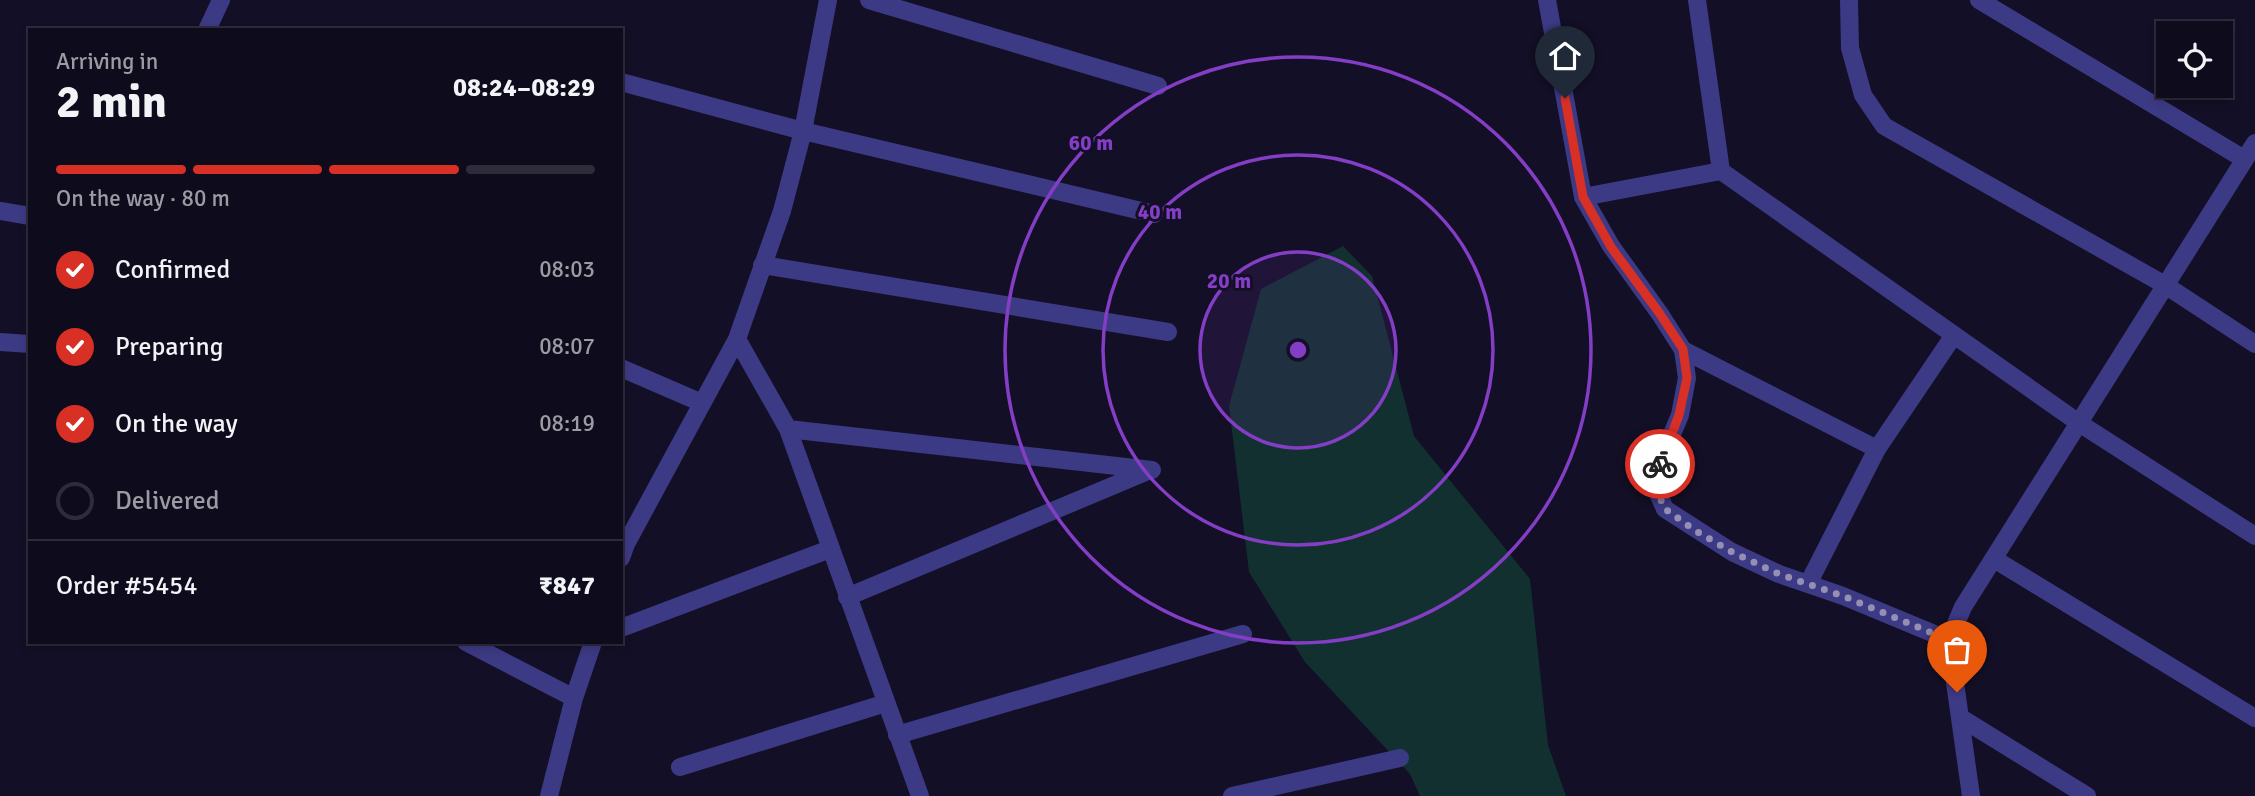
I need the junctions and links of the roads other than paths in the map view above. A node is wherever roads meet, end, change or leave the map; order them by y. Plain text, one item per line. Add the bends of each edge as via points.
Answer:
1 (221, 0) edge
2 (828, 0) edge
3 (869, 0) edge
4 (1547, 0) edge
5 (1697, 0) edge
6 (1849, 0) edge
7 (1979, 0) edge
8 (208, 28) edge
9 (623, 83) edge
10 (1158, 86) dead end
11 (803, 131) junction
12 (2255, 144) edge
13 (2244, 159) junction
14 (1721, 172) junction
15 (1583, 197) junction
16 (0, 211) edge
17 (1154, 214) dead end
18 (28, 216) edge
19 (762, 265) junction
20 (2165, 285) junction
21 (1168, 332) dead end
22 (1954, 335) junction
23 (737, 339) junction
24 (0, 342) edge
25 (28, 344) edge
26 (2255, 344) edge
27 (1683, 349) junction
28 (623, 369) edge
29 (702, 403) junction
30 (2079, 423) junction
31 (788, 429) junction
32 (1877, 449) junction
33 (2255, 536) edge
34 (623, 548) edge
35 (830, 549) junction
36 (1994, 559) junction
37 (1808, 584) junction
38 (847, 597) junction
39 (623, 627) edge
40 (1243, 634) dead end
41 (1949, 640) junction
42 (470, 644) edge
43 (592, 644) edge
44 (574, 698) junction
45 (886, 703) junction
46 (1961, 718) junction
47 (2255, 718) edge
48 (897, 735) junction
49 (1400, 758) dead end
50 (680, 767) dead end
51 (549, 796) edge
52 (920, 796) edge
53 (1232, 796) edge
54 (1971, 796) edge
55 (2087, 796) edge

1 - 8 street
2 - 11 street
3 - 10 street
4 - 15 street
5 - 14 street
6 - 20 street via 1850,48 1863,95 1884,126
7 - 13 street
9 - 11 street
11 - 17 street
11 - 19 street
12 - 13 street
13 - 20 street
14 - 15 street
14 - 22 street
15 - 27 street via 1611,247
16 - 18 street
19 - 21 street
19 - 23 street
20 - 26 street
20 - 30 street
22 - 30 street
22 - 32 street
23 - 29 street
23 - 31 street
24 - 25 street
27 - 32 street
27 - 37 street via 1687,378 1682,403 1657,470 1656,489 1665,509 1732,552
28 - 29 street
29 - 34 street
30 - 33 street
30 - 36 street
31 - 35 street
31 - 38 street via 1152,470
32 - 37 street
35 - 38 street
35 - 39 street
36 - 41 street via 1963,607
36 - 47 street
37 - 41 street
38 - 45 street
40 - 48 street
41 - 46 street
42 - 44 street
43 - 44 street
44 - 51 street
45 - 48 street
45 - 50 street
46 - 54 street
46 - 55 street
48 - 52 street
49 - 53 street

